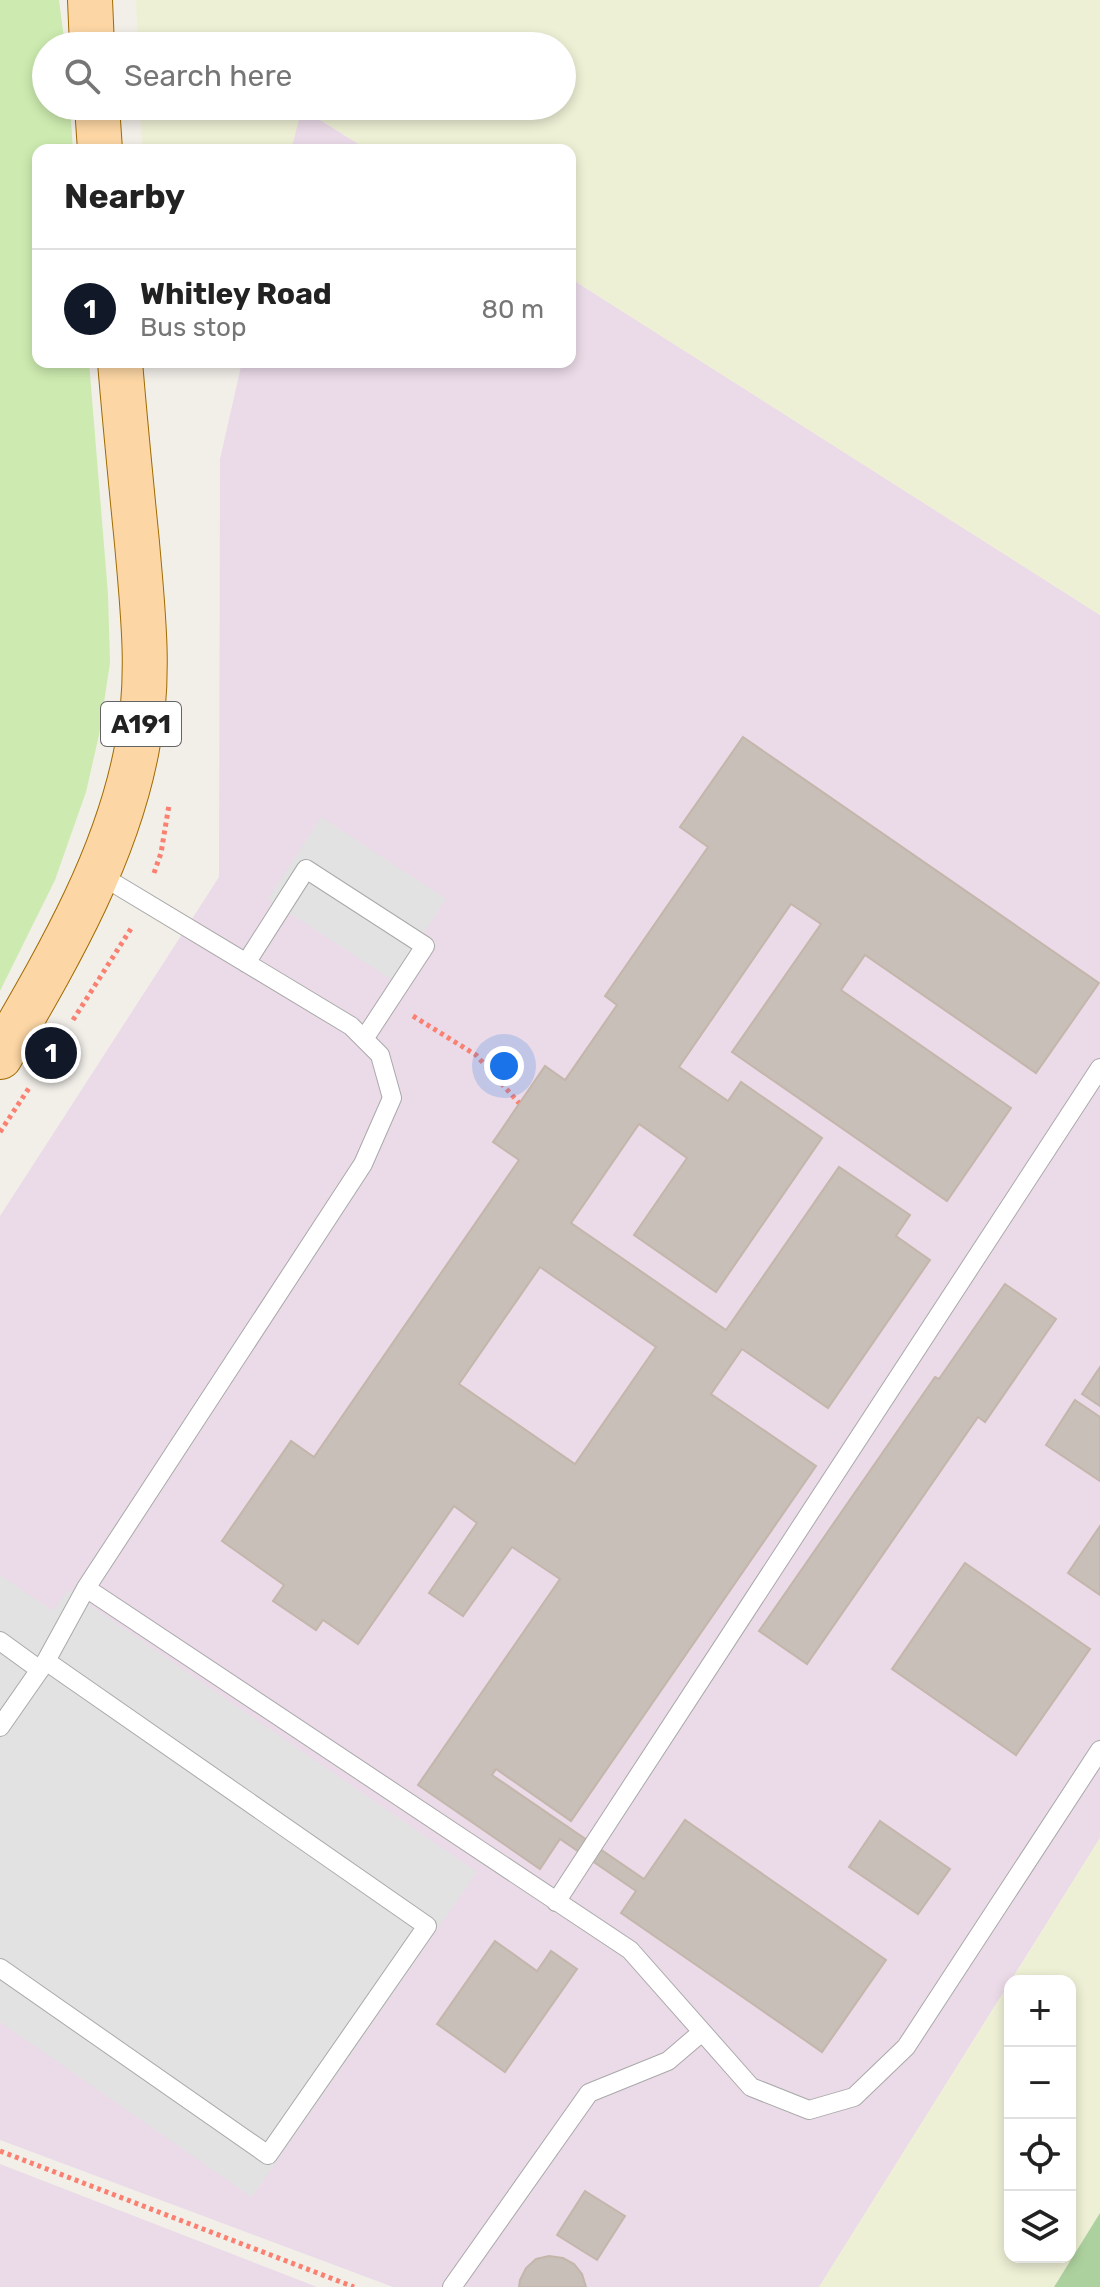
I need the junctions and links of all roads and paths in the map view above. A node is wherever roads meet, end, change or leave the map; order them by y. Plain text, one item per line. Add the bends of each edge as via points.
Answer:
1 (90, 0) edge
2 (91, 32) edge
3 (98, 120) edge
4 (100, 144) edge
5 (121, 368) edge
6 (97, 873) junction
7 (246, 963) junction
8 (389, 1002) junction
9 (364, 1039) junction
10 (0, 1057) edge
11 (1100, 1068) edge
12 (519, 1103) dead end
13 (86, 1588) junction
14 (0, 1641) edge
15 (43, 1665) junction
16 (0, 1727) edge
17 (1100, 1750) edge
18 (556, 1902) junction
19 (0, 1968) edge
20 (702, 2032) junction
21 (0, 2151) edge
22 (354, 2287) edge
23 (452, 2287) edge

1 - 2 main road
3 - 4 main road
5 - 6 main road, A191 via 146,647 137,749 121,813
6 - 7 lane
6 - 10 main road, A191 via 53,966
7 - 8 lane via 306,869 425,946
7 - 9 lane
8 - 9 lane
8 - 12 path via 476,1055
9 - 13 lane via 380,1055 392,1098 363,1164
11 - 18 lane
13 - 15 lane
13 - 18 lane
14 - 15 lane
15 - 16 lane
15 - 19 lane via 427,1926 268,2155
17 - 20 lane via 906,2047 854,2097 809,2110 751,2087
18 - 20 lane via 630,1950
20 - 23 lane via 668,2061 589,2093
21 - 22 path

